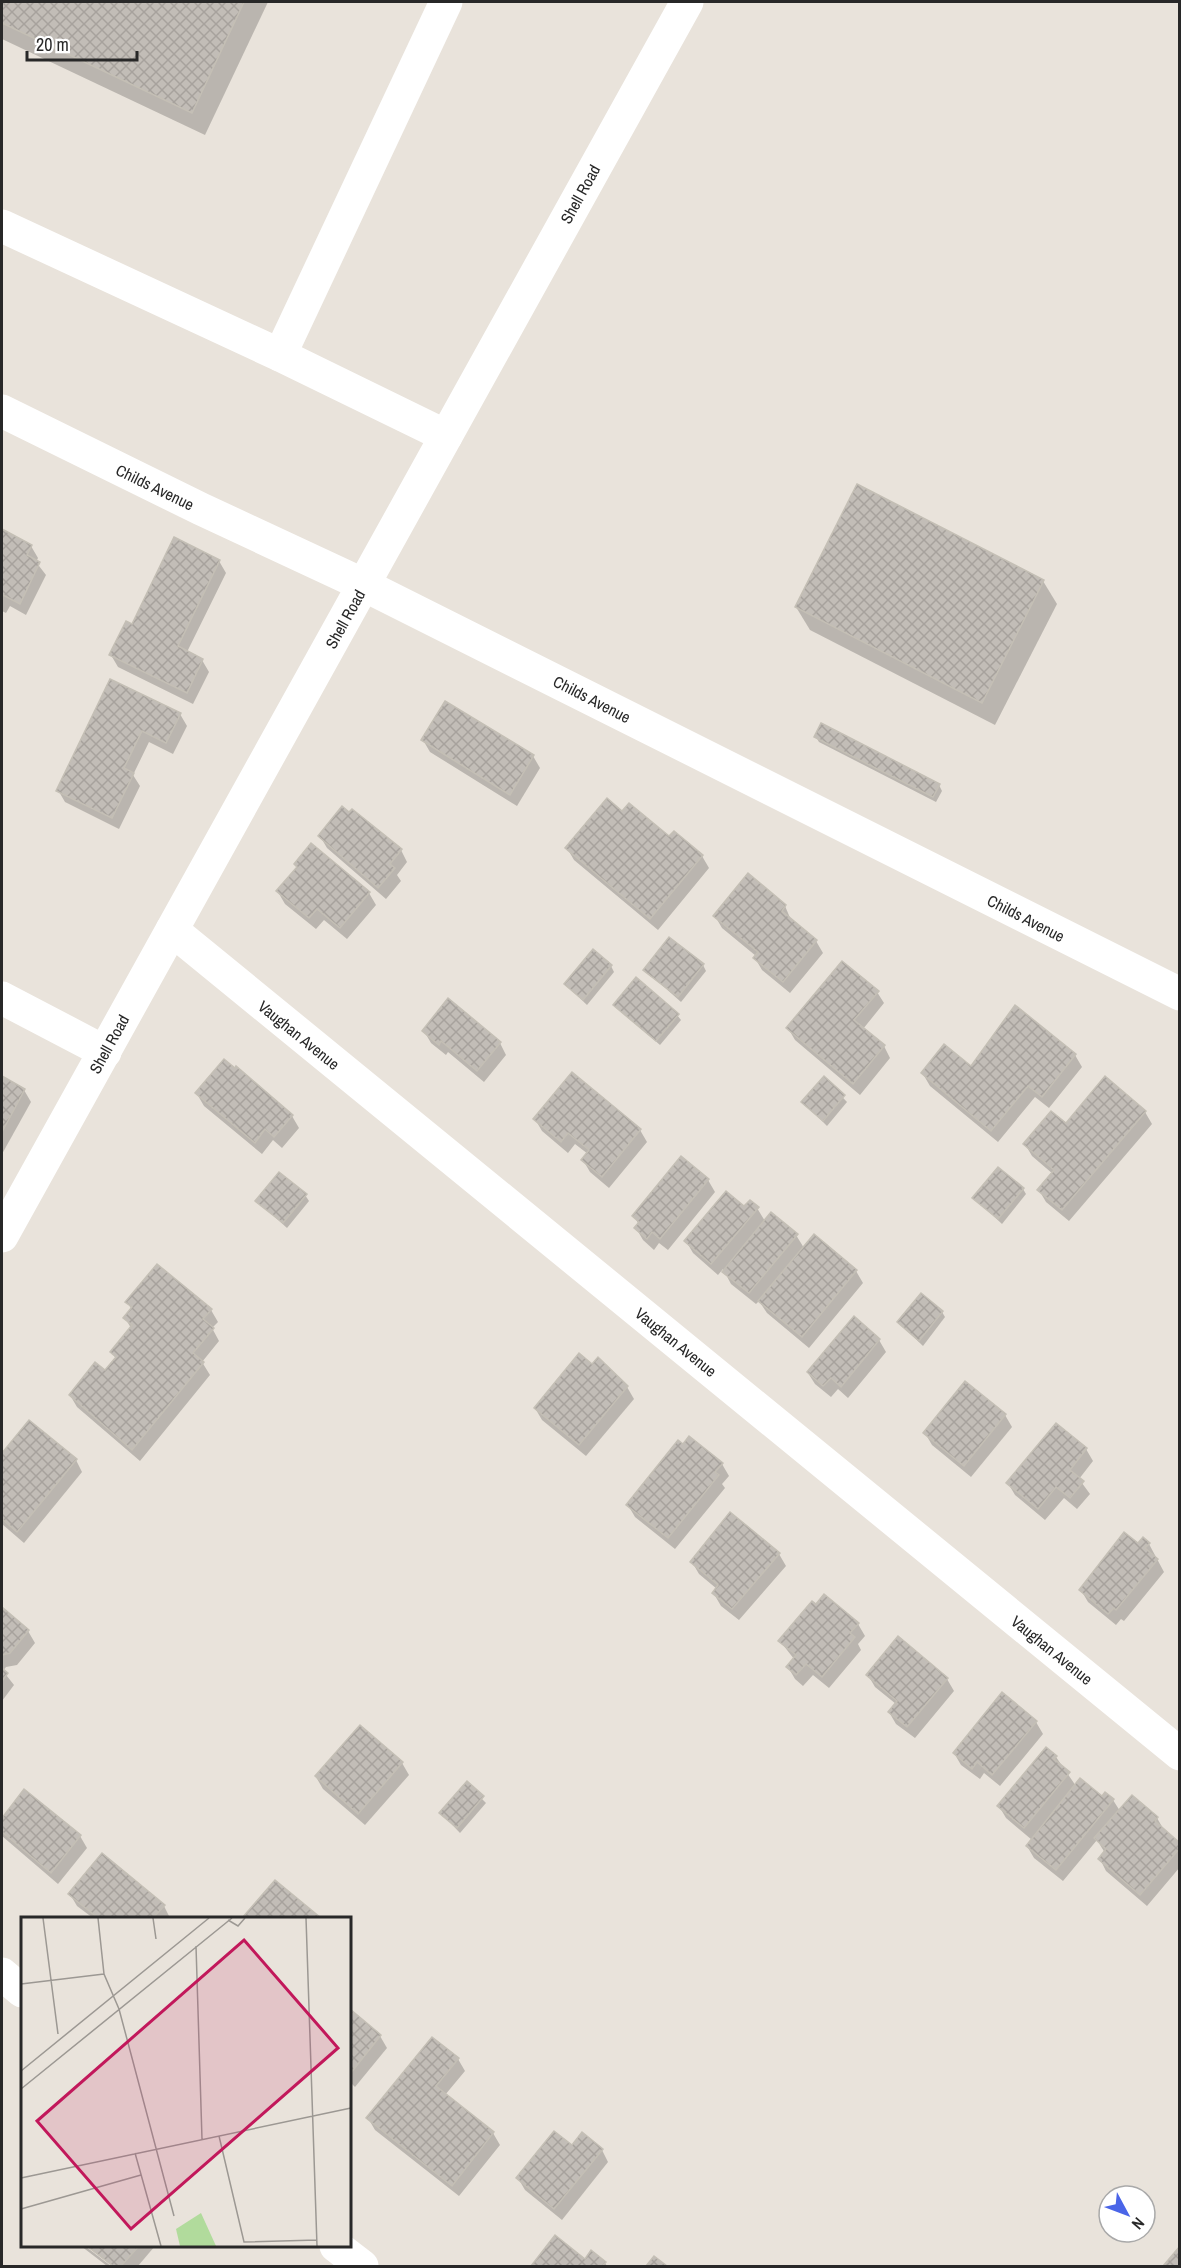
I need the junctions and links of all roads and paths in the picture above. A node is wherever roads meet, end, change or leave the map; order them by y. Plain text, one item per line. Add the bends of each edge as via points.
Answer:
1 (446, 2) edge
2 (687, 2) edge
3 (2, 226) edge
4 (280, 355) junction
5 (2, 411) edge
6 (446, 436) junction
7 (364, 585) junction
8 (172, 930) junction
9 (1179, 994) edge
10 (2, 998) edge
11 (105, 1052) junction
12 (2, 1236) edge
13 (1179, 1754) edge
14 (2, 1974) edge
15 (21, 1990) edge
16 (337, 2247) edge
17 (362, 2266) edge

1 - 4 street
2 - 6 street, Shell Road
3 - 4 street
4 - 6 street
5 - 7 street, Childs Avenue
6 - 7 street, Shell Road
7 - 8 street, Shell Road
7 - 9 street, Childs Avenue
8 - 11 street, Shell Road
8 - 13 street, Vaughan Avenue
10 - 11 street
11 - 12 street, Shell Road
14 - 15 street
16 - 17 street

